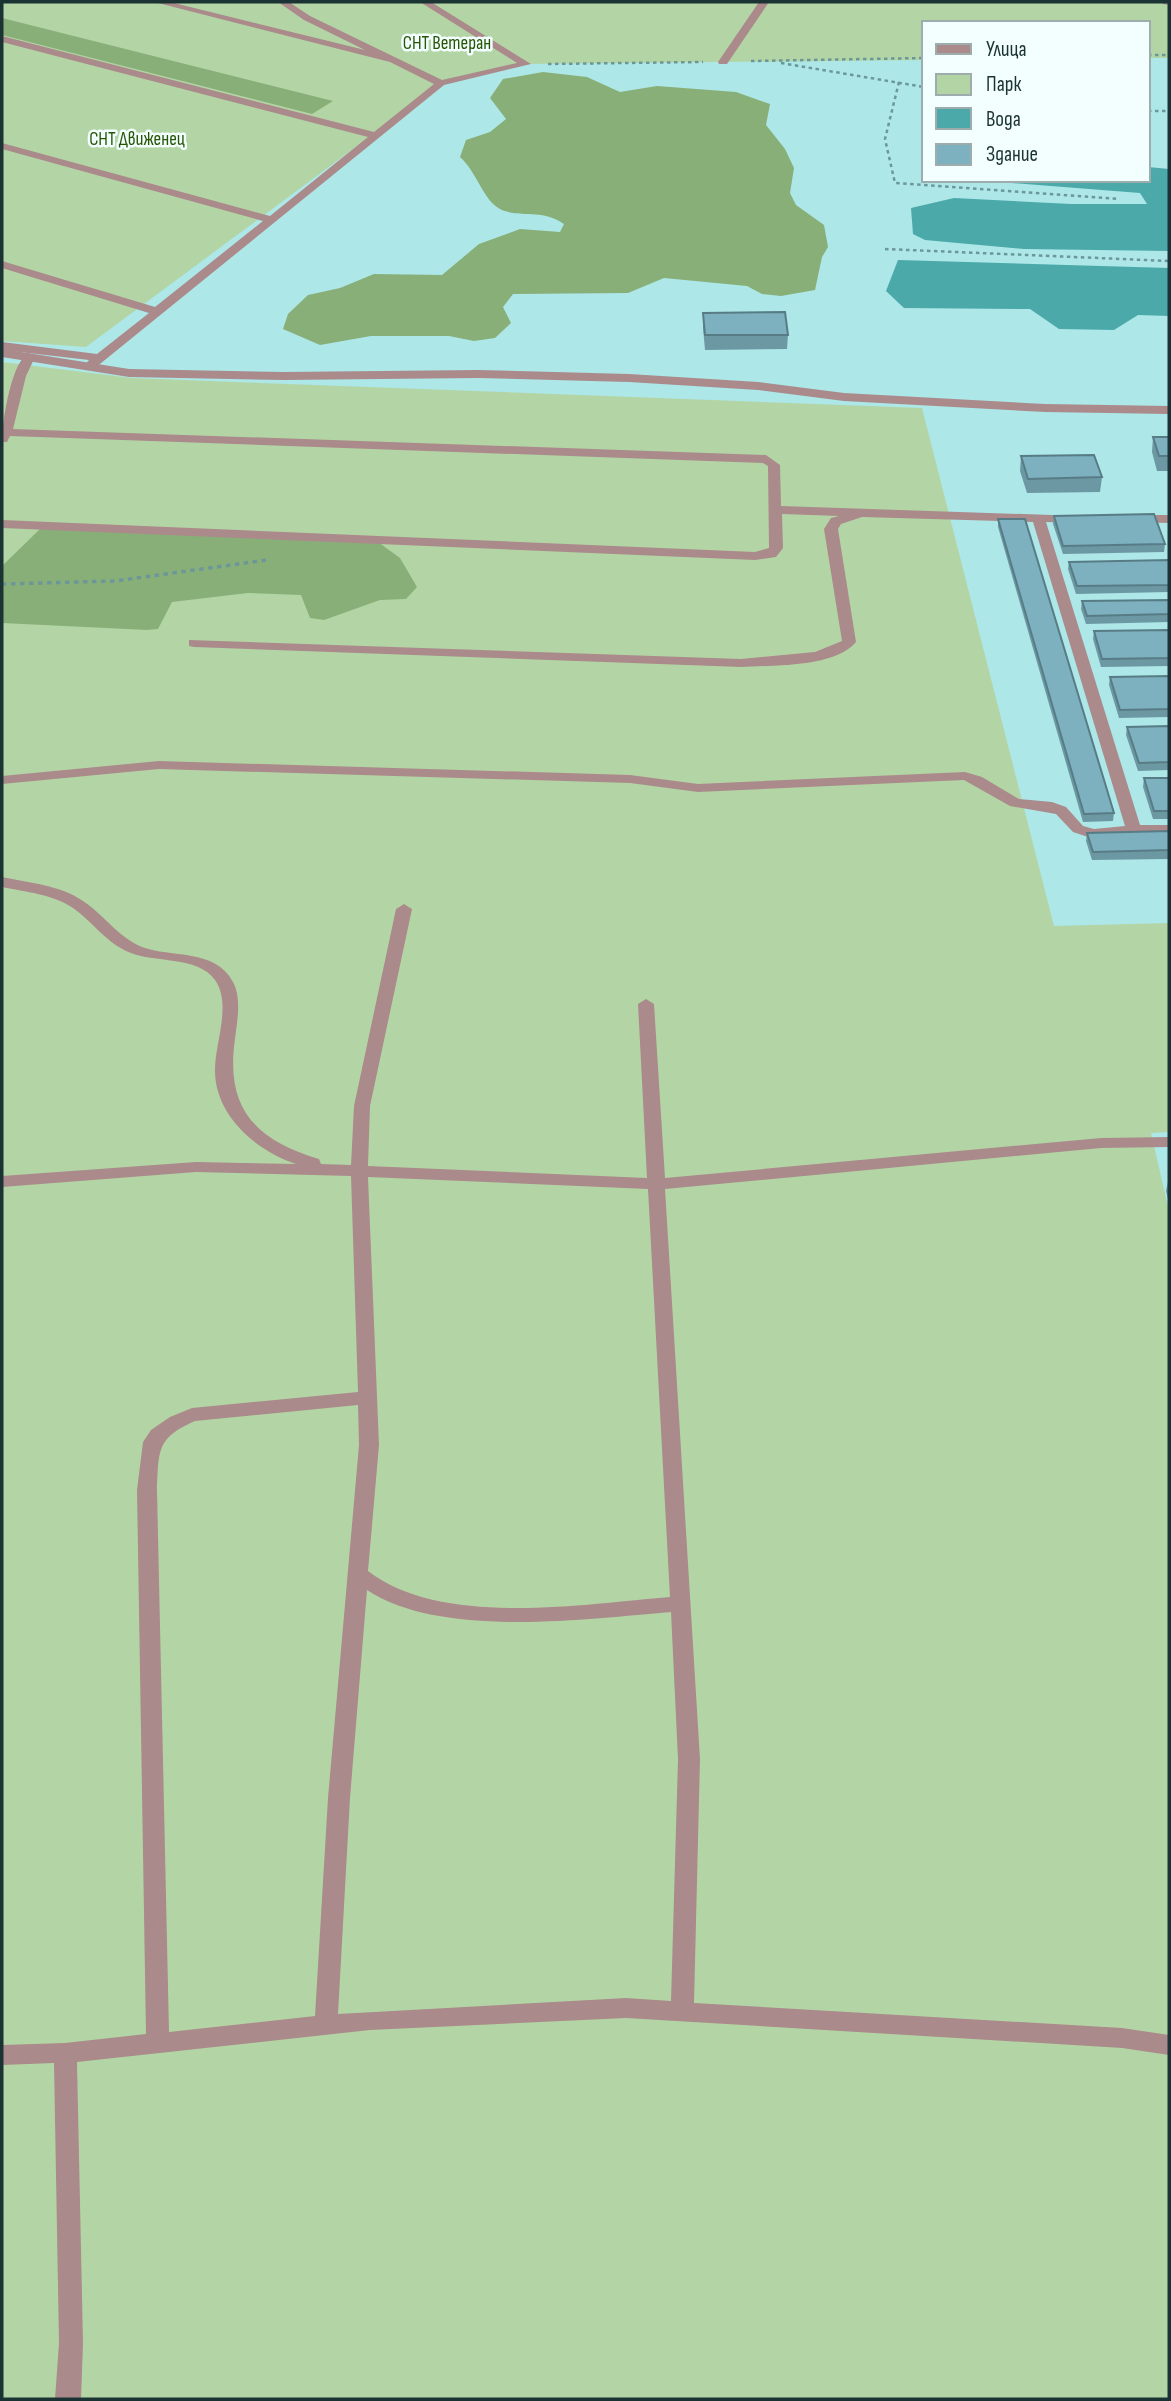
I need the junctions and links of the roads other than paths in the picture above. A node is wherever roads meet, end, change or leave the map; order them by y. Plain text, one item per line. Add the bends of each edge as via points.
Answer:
1 (159, 2) edge
2 (284, 2) edge
3 (425, 2) edge
4 (764, 2) edge
5 (2, 39) edge
6 (394, 60) junction
7 (723, 62) dead end
8 (441, 83) junction
9 (374, 135) junction
10 (2, 146) edge
11 (273, 220) junction
12 (2, 264) edge
13 (158, 312) junction
14 (2, 345) edge
15 (2, 354) edge
16 (29, 357) junction
17 (95, 361) junction
18 (1169, 410) edge
19 (3, 435) edge
20 (775, 510) junction
21 (860, 513) junction
22 (1039, 519) junction
23 (1091, 519) edge
24 (1117, 519) edge
25 (1169, 519) edge
26 (2, 524) edge
27 (194, 643) dead end
28 (2, 780) edge
29 (1134, 830) junction
30 (1169, 830) edge
31 (2, 881) edge
32 (404, 909) dead end
33 (646, 1004) dead end
34 (1169, 1142) edge
35 (349, 1170) junction
36 (2, 1182) edge
37 (658, 1184) junction
38 (367, 1398) junction
39 (359, 1574) junction
40 (680, 1604) junction
41 (682, 2011) junction
42 (326, 2025) junction
43 (158, 2043) junction
44 (1169, 2045) edge
45 (65, 2053) junction
46 (2, 2055) edge
47 (68, 2399) edge

1 - 6 street
2 - 6 street
3 - 8 street via 526,64
4 - 7 street
5 - 9 street
6 - 8 street
8 - 9 street
9 - 11 street
10 - 11 street
11 - 13 street
12 - 13 street
13 - 17 street
14 - 17 street
15 - 16 street
16 - 17 street
16 - 19 street via 18,376 17,397
17 - 18 street via 129,373 629,378 844,397
19 - 20 street via 766,459 774,465
20 - 21 street
20 - 26 street via 776,548 771,554 755,556
21 - 22 street
21 - 27 street via 836,521 831,529 849,642 845,649 828,654 741,663
22 - 23 street
22 - 29 street
24 - 25 street
28 - 29 street via 159,765 630,779 698,788 965,776 980,780 1005,799 1056,806 1069,813 1078,829 1093,834
29 - 30 street
31 - 35 street via 68,898 91,913 106,933 137,951 187,959 219,973 230,994 223,1080 233,1111 258,1138 296,1159
32 - 35 street
33 - 37 street
34 - 37 street via 1101,1143
35 - 36 street via 196,1167
35 - 37 street
35 - 38 street
37 - 40 street
38 - 39 street via 369,1446
38 - 43 street via 192,1415 164,1426 150,1443 147,1490
39 - 40 street via 385,1592 438,1607 521,1614
39 - 42 street via 339,1798
40 - 41 street via 689,1759
41 - 42 street via 626,2008
41 - 44 street via 1122,2038
42 - 43 street
43 - 45 street
45 - 46 street
45 - 47 street

